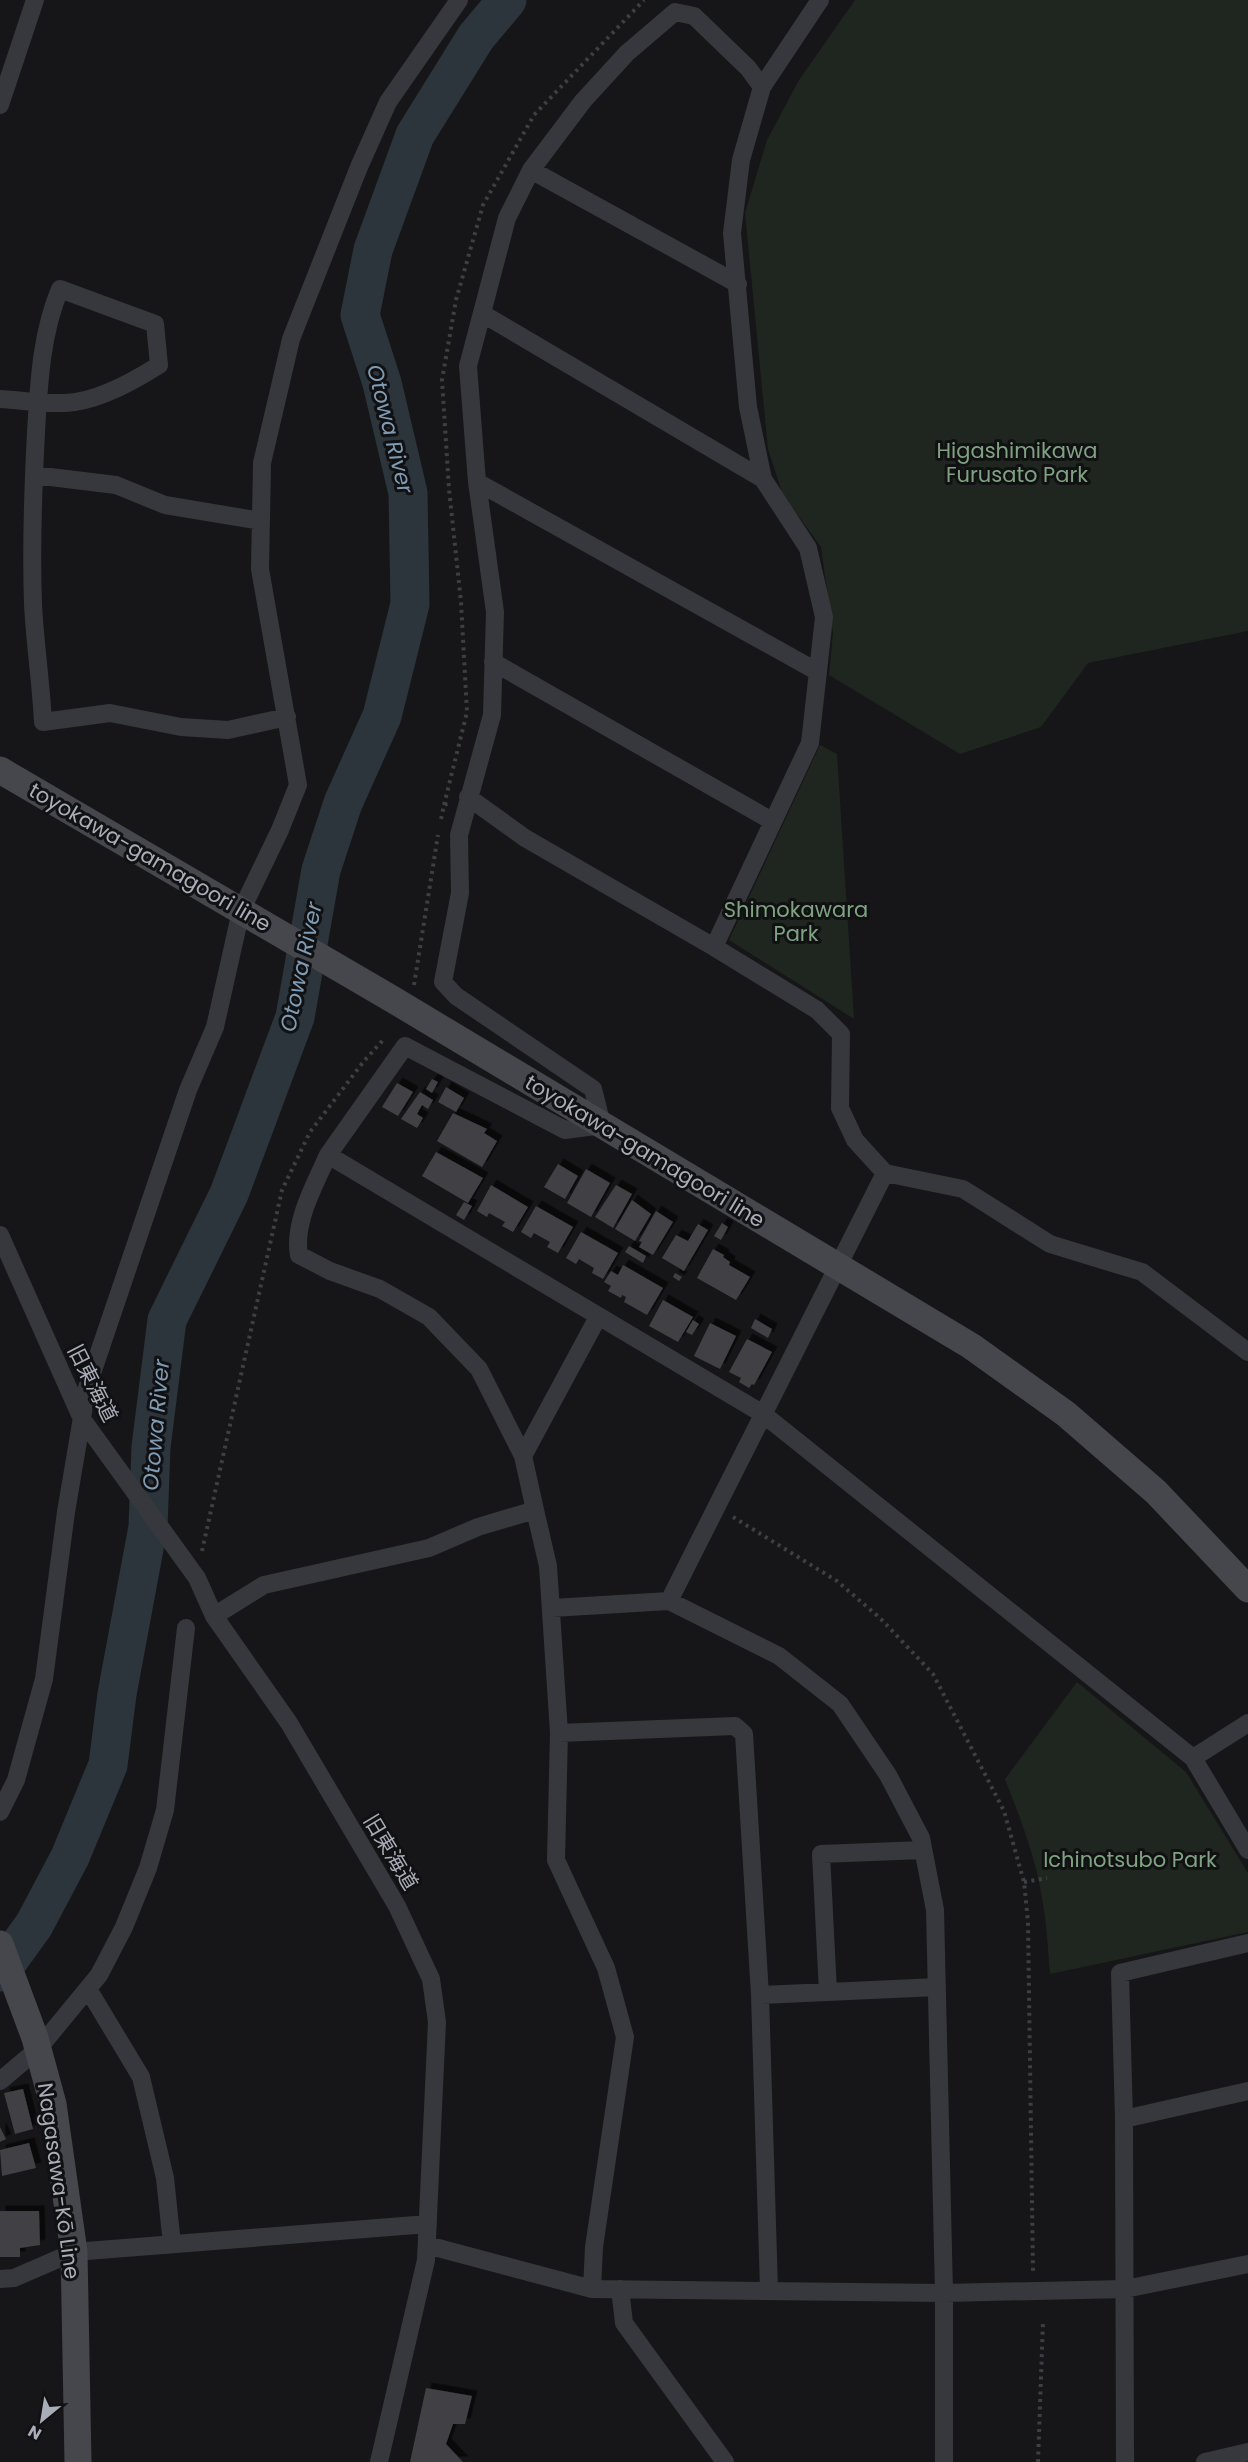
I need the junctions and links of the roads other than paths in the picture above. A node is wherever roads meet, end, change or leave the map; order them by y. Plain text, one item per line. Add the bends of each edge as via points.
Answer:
1 (35, 0) edge
2 (459, 0) edge
3 (820, 0) edge
4 (762, 87) junction
5 (0, 105) edge
6 (531, 170) junction
7 (738, 284) junction
8 (483, 314) junction
9 (0, 399) edge
10 (38, 401) junction
11 (34, 475) junction
12 (763, 479) junction
13 (477, 482) junction
14 (261, 520) junction
15 (493, 662) junction
16 (818, 672) junction
17 (287, 717) junction
18 (0, 770) edge
19 (468, 797) junction
20 (772, 821) junction
21 (247, 914) junction
22 (714, 947) junction
23 (602, 1125) junction
24 (328, 1155) junction
25 (885, 1173) junction
26 (0, 1235) edge
27 (837, 1267) junction
28 (598, 1317) junction
29 (1248, 1352) edge
30 (763, 1414) junction
31 (82, 1419) junction
32 (523, 1456) junction
33 (535, 1510) junction
34 (1248, 1589) edge
35 (669, 1601) junction
36 (552, 1608) junction
37 (214, 1616) junction
38 (186, 1628) dead end
39 (1248, 1724) edge
40 (559, 1733) junction
41 (1193, 1758) junction
42 (0, 1812) edge
43 (923, 1850) junction
44 (1248, 1850) edge
45 (1248, 1943) edge
46 (0, 1944) edge
47 (937, 1986) junction
48 (88, 1989) junction
49 (828, 1992) junction
50 (759, 1995) junction
51 (37, 2044) junction
52 (0, 2081) edge
53 (1248, 2091) edge
54 (1124, 2119) junction
55 (428, 2224) junction
56 (172, 2244) junction
57 (427, 2245) junction
58 (74, 2252) junction
59 (1248, 2264) edge
60 (0, 2279) edge
61 (592, 2289) junction
62 (620, 2289) junction
63 (1125, 2289) junction
64 (769, 2290) junction
65 (944, 2293) junction
66 (1248, 2452) edge
67 (78, 2462) edge
68 (379, 2462) edge
69 (724, 2462) edge
70 (944, 2462) edge
71 (1125, 2462) edge
72 (1205, 2462) edge

1 - 5 street
2 - 14 street via 388,102 291,339 262,463
3 - 4 street
4 - 6 street via 748,68 694,16 675,12 627,53
4 - 7 street via 741,160 732,233
6 - 7 street
6 - 8 street via 507,218
7 - 12 street via 748,407
8 - 12 street
8 - 13 street via 468,366
9 - 10 street
10 - 10 street via 67,403 125,387 159,365 155,324 60,289 38,375
10 - 11 street
11 - 14 street via 116,485 165,506
11 - 17 street via 33,606 43,722 110,712 181,727 228,730
12 - 16 street via 808,548 824,617
13 - 15 street via 495,612
13 - 16 street
14 - 17 street via 260,569
15 - 19 street via 492,715
15 - 20 street
16 - 20 street via 810,742
17 - 21 street via 298,785
18 - 21 main road, toyokawa-gamagoori line
19 - 22 street via 525,838
19 - 23 street via 459,835 460,893 443,982 456,996 593,1089
20 - 22 street
21 - 23 main road, toyokawa-gamagoori line
21 - 31 street via 215,1027 188,1090 87,1388
22 - 25 street via 817,1010 841,1034 840,1108 855,1140
23 - 24 street via 565,1130 405,1046
23 - 27 main road, toyokawa-gamagoori line
24 - 28 street
24 - 32 street via 300,1230 300,1255 380,1289 429,1317 478,1369
25 - 27 street
25 - 29 street via 963,1189 1050,1244 1142,1272
26 - 31 street, 旧東海道
27 - 30 street
27 - 34 main road, toyokawa-gamagoori line via 971,1346 1066,1414 1156,1492
28 - 30 street
28 - 32 street
30 - 35 street
30 - 41 street
31 - 37 street, 旧東海道 via 196,1578
31 - 42 street via 44,1678 16,1780
32 - 33 street
33 - 36 street via 548,1566
33 - 37 street via 478,1527 429,1548 264,1585
35 - 36 street
35 - 43 street via 779,1656 840,1704 888,1775 921,1838
36 - 40 street
37 - 55 street, 旧東海道 via 289,1723 397,1906 431,1979 437,2022
38 - 48 street via 165,1810 148,1868 124,1927
39 - 41 street
40 - 50 street via 735,1726 744,1734
40 - 61 street via 556,1860 606,1968 625,2037 594,2247
41 - 44 street
43 - 47 street via 935,1910
43 - 49 street via 821,1854
45 - 54 street via 1120,1973
46 - 51 main road, Nagasawa-Kō Line
47 - 49 street
47 - 65 street
48 - 51 street
48 - 56 street via 141,2077 165,2178
49 - 50 street
50 - 64 street
51 - 52 street
51 - 58 main road, Nagasawa-Kō Line via 53,2104
53 - 54 street
54 - 63 street
55 - 56 street
55 - 57 street, 旧東海道
56 - 58 street
57 - 61 street
57 - 68 street, 旧東海道
58 - 60 street via 14,2278
58 - 67 main road, Nagasawa-Kō Line
59 - 63 street
61 - 62 street
62 - 64 street
62 - 69 street via 624,2323
63 - 65 street
63 - 71 street
64 - 65 street
65 - 70 street
66 - 72 street

